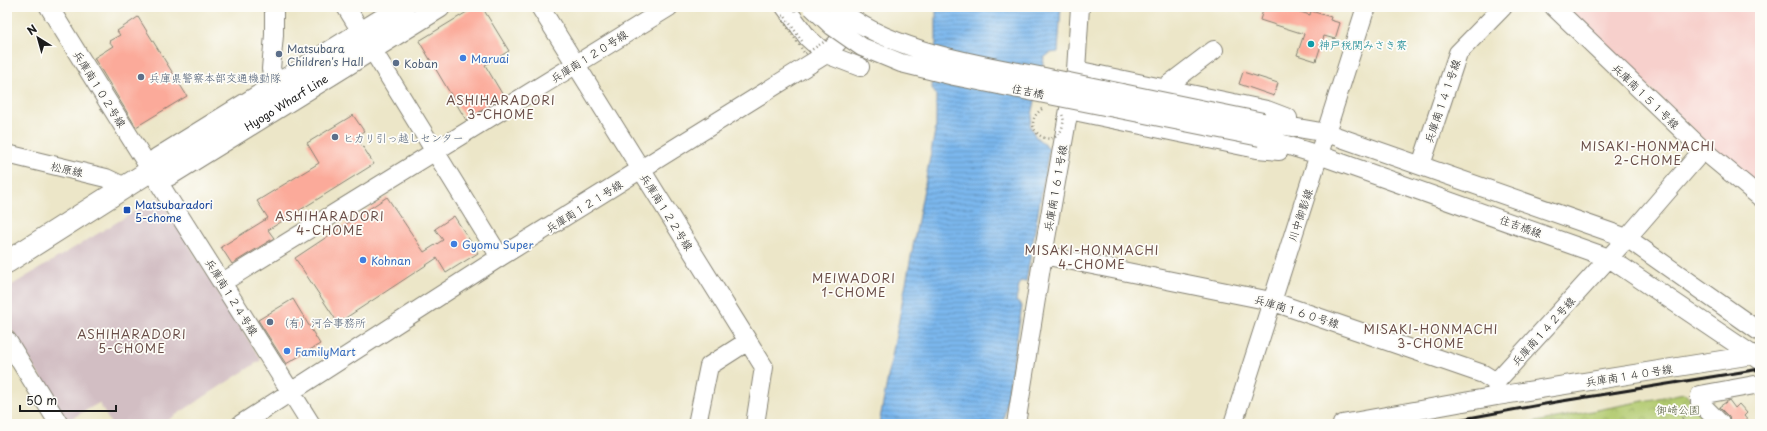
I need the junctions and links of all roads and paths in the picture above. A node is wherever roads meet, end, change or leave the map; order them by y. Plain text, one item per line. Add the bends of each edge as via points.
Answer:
1 (49, 7) edge
2 (274, 7) edge
3 (346, 7) edge
4 (403, 7) edge
5 (439, 7) edge
6 (540, 7) edge
7 (669, 7) edge
8 (785, 7) edge
9 (812, 7) edge
10 (837, 7) edge
11 (842, 7) edge
12 (1080, 7) edge
13 (1503, 7) edge
14 (1554, 7) edge
15 (1362, 8) edge
16 (367, 41) junction
17 (802, 41) dead end
18 (827, 47) junction
19 (1214, 50) dead end
20 (576, 64) junction
21 (860, 67) dead end
22 (1076, 70) junction
23 (278, 86) junction
24 (1164, 88) junction
25 (1069, 110) junction
26 (253, 112) junction
27 (1262, 129) junction
28 (1327, 133) junction
29 (1703, 150) junction
30 (434, 151) junction
31 (7, 154) edge
32 (1320, 155) junction
33 (1420, 165) junction
34 (641, 170) junction
35 (150, 171) junction
36 (125, 187) junction
37 (1760, 197) edge
38 (1627, 238) junction
39 (1043, 255) junction
40 (500, 257) junction
41 (1609, 258) junction
42 (7, 262) edge
43 (223, 282) junction
44 (1271, 301) junction
45 (1760, 332) edge
46 (7, 340) edge
47 (748, 341) junction
48 (1758, 354) edge
49 (1760, 384) edge
50 (1496, 389) junction
51 (291, 392) junction
52 (58, 424) edge
53 (241, 424) edge
54 (311, 424) edge
55 (697, 424) edge
56 (755, 424) edge
57 (1016, 424) edge
58 (1233, 424) edge
59 (1342, 424) edge
60 (1721, 424) edge

1 - 35 street, 兵庫南１０２号線
2 - 23 street via 271,70
3 - 16 street
4 - 16 main road, Hyogo Wharf Line
5 - 16 main road, Hyogo Wharf Line
6 - 20 street, 兵庫南１２２号線
7 - 20 street, 兵庫南１２０号線
8 - 18 street via 808,38
9 - 27 street, 住吉橋, bridge via 832,26 862,47 901,63 954,76
10 - 27 street, 住吉橋, bridge via 874,32 908,46
11 - 18 street, 兵庫南１２１号線 via 844,19 838,42
12 - 22 street, 兵庫南１６１号線
13 - 33 street, 兵庫南１４１号線 via 1458,53
14 - 29 street, 兵庫南１５１号線
15 - 28 street, 川中御影線
16 - 23 main road, Hyogo Wharf Line
16 - 26 main road, Hyogo Wharf Line
16 - 30 street
17 - 18 path, bridge via 784,15 781,17 805,54
18 - 21 street
18 - 34 street, 兵庫南１２１号線
19 - 24 street
20 - 30 street, 兵庫南１２０号線
20 - 34 street, 兵庫南１２２号線
22 - 24 street
22 - 25 street, 兵庫南１６１号線
23 - 26 main road, Hyogo Wharf Line
24 - 28 street via 1267,110
25 - 32 street via 1257,149
25 - 39 street, 兵庫南１６１号線
26 - 35 main road, Hyogo Wharf Line via 168,174
27 - 28 street
27 - 32 street, 住吉橋線
28 - 32 street, 川中御影線
28 - 33 street
29 - 37 street, 兵庫南１５１号線
29 - 38 street, 兵庫南１４２号線
30 - 40 street
30 - 43 street, 兵庫南１２０号線
31 - 36 street, 松原線 via 106,178
32 - 41 street, 住吉橋線
32 - 44 street, 川中御影線
33 - 38 street
34 - 40 street, 兵庫南１２１号線
34 - 47 street, 兵庫南１２２号線
35 - 36 main road
35 - 43 street, 兵庫南１２４号線
36 - 42 main road
38 - 41 street, 兵庫南１４２号線
38 - 45 street
39 - 44 street, 兵庫南１６０号線
39 - 57 street, 兵庫南１６１号線
40 - 51 street, 兵庫南１２１号線
41 - 48 street, 住吉橋線
41 - 50 street, 兵庫南１４２号線
43 - 51 street, 兵庫南１２４号線
44 - 50 street, 兵庫南１６０号線 via 1484,374
44 - 58 street, 川中御影線
46 - 52 street
47 - 55 street via 709,366
47 - 56 street, 兵庫南１２２号線 via 764,367
48 - 50 street, 兵庫南１４０号線
49 - 60 street via 1700,395 1700,403
50 - 59 street
51 - 53 street, 兵庫南１２１号線
51 - 54 street, 兵庫南１２４号線

